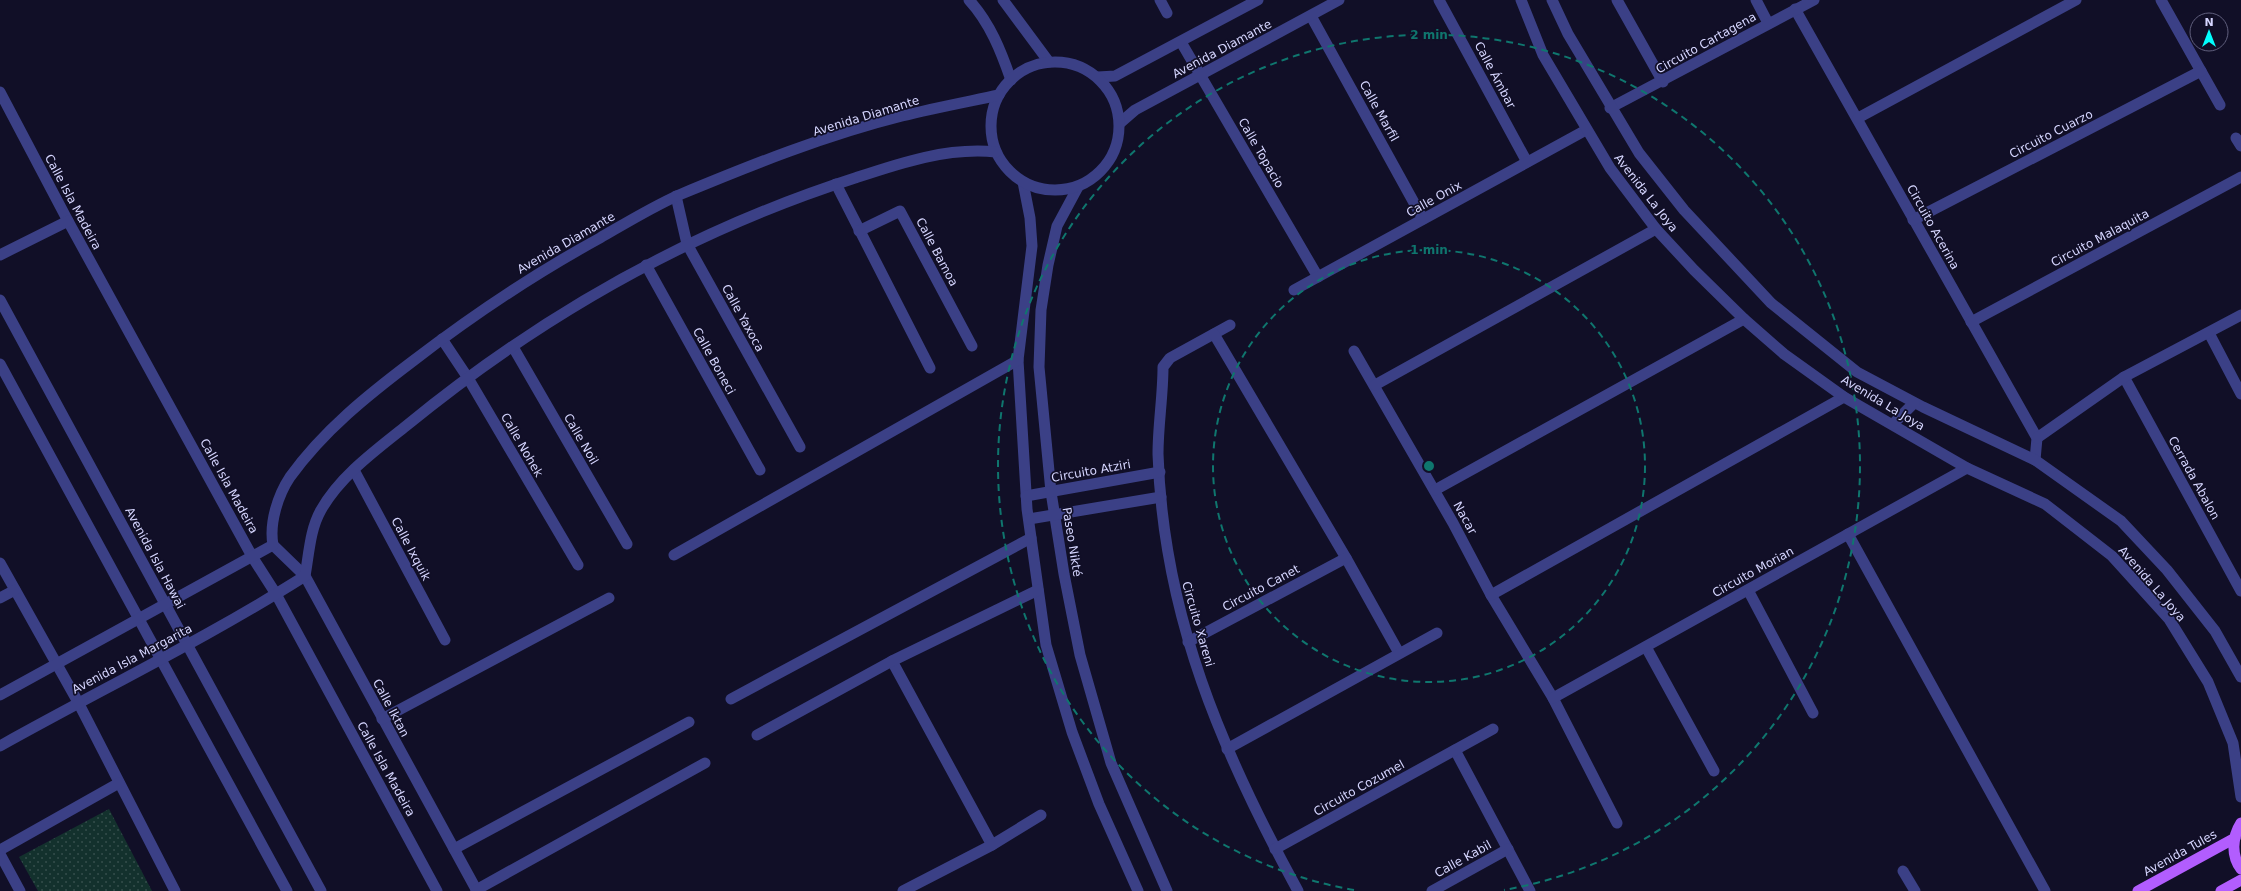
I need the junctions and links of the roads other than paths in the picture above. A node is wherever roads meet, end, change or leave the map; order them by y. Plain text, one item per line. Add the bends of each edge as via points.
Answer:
1 (968, 0) edge
2 (1003, 0) edge
3 (1160, 0) edge
4 (1258, 0) edge
5 (1338, 0) edge
6 (1439, 0) edge
7 (1521, 0) edge
8 (1552, 0) edge
9 (1617, 0) edge
10 (1756, 0) edge
11 (1814, 0) edge
12 (2076, 0) edge
13 (2161, 0) edge
14 (1796, 9) junction
15 (1167, 13) dead end
16 (1311, 16) junction
17 (1768, 23) junction
18 (1181, 42) junction
19 (1049, 62) junction
20 (2200, 70) junction
21 (1201, 75) junction
22 (1098, 77) junction
23 (1011, 80) junction
24 (1662, 82) junction
25 (0, 92) edge
26 (999, 95) junction
27 (2220, 105) dead end
28 (1610, 108) junction
29 (1858, 118) junction
30 (1120, 123) junction
31 (1586, 130) junction
32 (996, 152) junction
33 (1527, 162) junction
34 (2241, 177) edge
35 (1023, 182) junction
36 (836, 184) junction
37 (1078, 187) junction
38 (676, 196) junction
39 (1424, 219) junction
40 (1913, 220) junction
41 (68, 221) junction
42 (1656, 229) junction
43 (859, 231) junction
44 (687, 244) junction
45 (0, 255) edge
46 (646, 265) junction
47 (1318, 277) junction
48 (1294, 290) dead end
49 (0, 300) edge
50 (2241, 315) edge
51 (1744, 319) junction
52 (1971, 322) junction
53 (1230, 325) dead end
54 (2210, 333) junction
55 (1214, 334) junction
56 (442, 339) junction
57 (972, 346) dead end
58 (513, 348) junction
59 (1354, 351) dead end
60 (1018, 360) junction
61 (0, 364) edge
62 (930, 368) dead end
63 (2124, 377) junction
64 (468, 378) junction
65 (1375, 385) junction
66 (2241, 394) edge
67 (1844, 397) junction
68 (1914, 403) junction
69 (1893, 424) junction
70 (2037, 438) junction
71 (800, 448) dead end
72 (2035, 460) junction
73 (1967, 468) junction
74 (354, 470) junction
75 (760, 470) dead end
76 (1160, 472) junction
77 (1435, 490) junction
78 (1051, 492) junction
79 (1026, 496) junction
80 (1161, 497) junction
81 (1055, 514) junction
82 (1028, 519) junction
83 (1848, 534) junction
84 (1031, 538) junction
85 (627, 544) dead end
86 (273, 545) junction
87 (674, 555) dead end
88 (253, 558) junction
89 (1346, 558) junction
90 (0, 563) edge
91 (578, 565) dead end
92 (306, 576) junction
93 (15, 590) junction
94 (1038, 590) junction
95 (1748, 590) junction
96 (2241, 591) edge
97 (276, 594) junction
98 (1491, 595) junction
99 (0, 598) edge
100 (610, 598) dead end
101 (166, 604) junction
102 (139, 619) junction
103 (1438, 633) dead end
104 (445, 640) dead end
105 (1188, 642) junction
106 (187, 644) junction
107 (1646, 646) junction
108 (1399, 653) junction
109 (161, 660) junction
110 (892, 660) junction
111 (55, 664) junction
112 (2241, 677) edge
113 (0, 695) edge
114 (1552, 698) junction
115 (731, 699) dead end
116 (78, 702) junction
117 (1813, 713) dead end
118 (382, 719) junction
119 (689, 722) dead end
120 (1493, 729) dead end
121 (757, 735) dead end
122 (0, 746) edge
123 (1227, 749) junction
124 (1455, 750) junction
125 (705, 764) dead end
126 (1714, 771) dead end
127 (119, 783) junction
128 (2241, 797) edge
129 (1041, 815) dead end
130 (2241, 823) edge
131 (1617, 824) dead end
132 (2235, 838) junction
133 (992, 845) junction
134 (454, 849) junction
135 (1275, 849) junction
136 (0, 850) edge
137 (1508, 850) junction
138 (0, 854) edge
139 (2241, 869) edge
140 (1903, 871) dead end
141 (2241, 880) edge
142 (477, 890) edge
143 (20, 891) edge
144 (176, 891) edge
145 (287, 891) edge
146 (321, 891) edge
147 (437, 891) edge
148 (903, 891) edge
149 (1138, 891) edge
150 (1167, 891) edge
151 (1298, 891) edge
152 (1432, 891) edge
153 (1530, 891) edge
154 (1914, 891) edge
155 (2045, 891) edge
156 (2138, 891) edge
157 (2221, 891) edge

1 - 23 street via 1000,46
2 - 19 street
3 - 15 street
4 - 18 street
5 - 16 street, Avenida Diamante
6 - 33 street, Calle Ámbar
7 - 31 street, Avenida La Joya via 1543,55
8 - 28 street, Avenida La Joya
9 - 24 street
10 - 17 street
11 - 14 street, Circuito Cartagena
12 - 29 street
13 - 20 street
14 - 17 street, Circuito Cartagena
14 - 29 street, Circuito Acerina
16 - 21 street, Avenida Diamante
16 - 39 street, Calle Marfil
17 - 24 street, Circuito Cartagena
18 - 21 street, Calle Topacio
18 - 22 street via 1115,76
19 - 22 street via 1083,68
19 - 23 street via 1028,68
20 - 27 street
20 - 40 street, Circuito Cuarzo
21 - 30 street, Avenida Diamante via 1135,110
21 - 47 street, Calle Topacio
22 - 30 street via 1109,90 1117,106
23 - 26 street
24 - 28 street, Circuito Cartagena
25 - 41 street, Calle Isla Madeira
26 - 32 street via 992,114 991,133
26 - 38 street, Avenida Diamante via 901,117 834,137
28 - 68 street, Avenida La Joya via 1639,154 1684,210 1771,303 1856,372
29 - 40 street, Circuito Acerina
30 - 37 street via 1118,143 1110,162 1096,177
31 - 33 street, Calle Onix
31 - 42 street, Avenida La Joya via 1610,168
32 - 35 street via 1009,171
32 - 36 street via 974,150 937,154
33 - 39 street, Calle Onix
34 - 52 street, Circuito Malaquita
35 - 37 street via 1041,189 1060,191
35 - 60 street via 1032,246
36 - 43 street
36 - 44 street via 756,213
37 - 78 street, Paseo Nikté via 1057,226 1041,310 1039,367
38 - 44 street, Calle Yaxoca
38 - 56 street, Avenida Diamante via 553,264 485,307
39 - 47 street, Calle Onix
40 - 52 street, Circuito Acerina
41 - 45 street
41 - 88 street, Calle Isla Madeira
42 - 51 street, Avenida La Joya
42 - 65 street
43 - 57 street, Calle Bamoa via 900,211
43 - 62 street
44 - 46 street
44 - 71 street, Calle Yaxoca
46 - 58 street via 617,280
46 - 75 street, Calle Boneci
47 - 48 street, Calle Onix
49 - 101 street, Avenida Isla Hawai
50 - 54 street
51 - 67 street, Avenida La Joya via 1784,354
51 - 77 street
52 - 70 street, Circuito Acerina
53 - 55 street, Circuito Xareni
54 - 63 street
54 - 66 street
55 - 76 street, Circuito Xareni via 1170,358 1163,367 1158,453
55 - 89 street
56 - 64 street, Calle Nohek
56 - 86 street, Avenida Diamante via 371,393 324,435 289,479 275,512
58 - 64 street
58 - 85 street, Calle Noil
59 - 65 street, Nacar
60 - 79 street
60 - 87 street
61 - 102 street
63 - 70 street
63 - 96 street, Cerrada Abalon
64 - 74 street
64 - 91 street, Calle Nohek
65 - 77 street, Nacar
67 - 69 street, Avenida La Joya
67 - 98 street
68 - 69 street
68 - 72 street, Avenida La Joya
69 - 73 street, Avenida La Joya
70 - 72 street
72 - 112 street, Avenida La Joya via 2121,522 2168,570 2215,631
73 - 83 street, Circuito Morian
73 - 128 street, Avenida La Joya via 2045,504 2112,556 2169,619 2208,682 2233,743
74 - 92 street via 321,510 311,540
74 - 104 street, Calle Ixquik
76 - 78 street, Circuito Atziri
76 - 80 street, Circuito Xareni
77 - 98 street, Nacar
78 - 79 street, Circuito Atziri
78 - 81 street, Paseo Nikté
79 - 82 street
80 - 81 street
80 - 105 street, Circuito Xareni via 1171,578
81 - 82 street
81 - 150 street, Paseo Nikté via 1080,656 1111,763
82 - 84 street
83 - 95 street, Circuito Morian
83 - 155 street
84 - 94 street
84 - 115 street
86 - 88 street
86 - 92 street, Calle Iktan
88 - 97 street, Calle Isla Madeira
88 - 101 street
89 - 105 street, Circuito Canet
89 - 108 street
90 - 93 street
92 - 97 street
92 - 118 street, Calle Iktan
93 - 99 street
93 - 111 street
94 - 110 street
94 - 149 street via 1046,645 1072,732 1099,804
95 - 107 street, Circuito Morian
95 - 117 street
97 - 106 street, Avenida Isla Margarita
97 - 147 street, Calle Isla Madeira
98 - 114 street, Nacar
100 - 118 street
101 - 102 street
101 - 106 street, Avenida Isla Hawai
102 - 109 street
102 - 111 street
103 - 108 street
105 - 123 street, Circuito Xareni
106 - 109 street, Avenida Isla Margarita
106 - 146 street, Avenida Isla Hawai
107 - 114 street, Circuito Morian
107 - 126 street
108 - 123 street
109 - 116 street, Avenida Isla Margarita
109 - 145 street
110 - 121 street
110 - 133 street
111 - 113 street
111 - 116 street
114 - 131 street, Nacar
116 - 122 street, Avenida Isla Margarita
116 - 127 street
118 - 134 street, Calle Iktan
119 - 134 street
120 - 124 street, Circuito Cozumel
123 - 135 street via 1249,800
124 - 135 street, Circuito Cozumel
124 - 137 street
125 - 142 street
127 - 136 street
127 - 144 street
129 - 133 street
130 - 132 main road, Avenida Tules
132 - 139 main road, Avenida Tules via 2234,852
132 - 156 main road, Avenida Tules
133 - 148 street
134 - 142 street, Calle Iktan
135 - 151 street
137 - 152 street, Calle Kabil
137 - 153 street
138 - 143 street
140 - 154 street
141 - 157 main road

